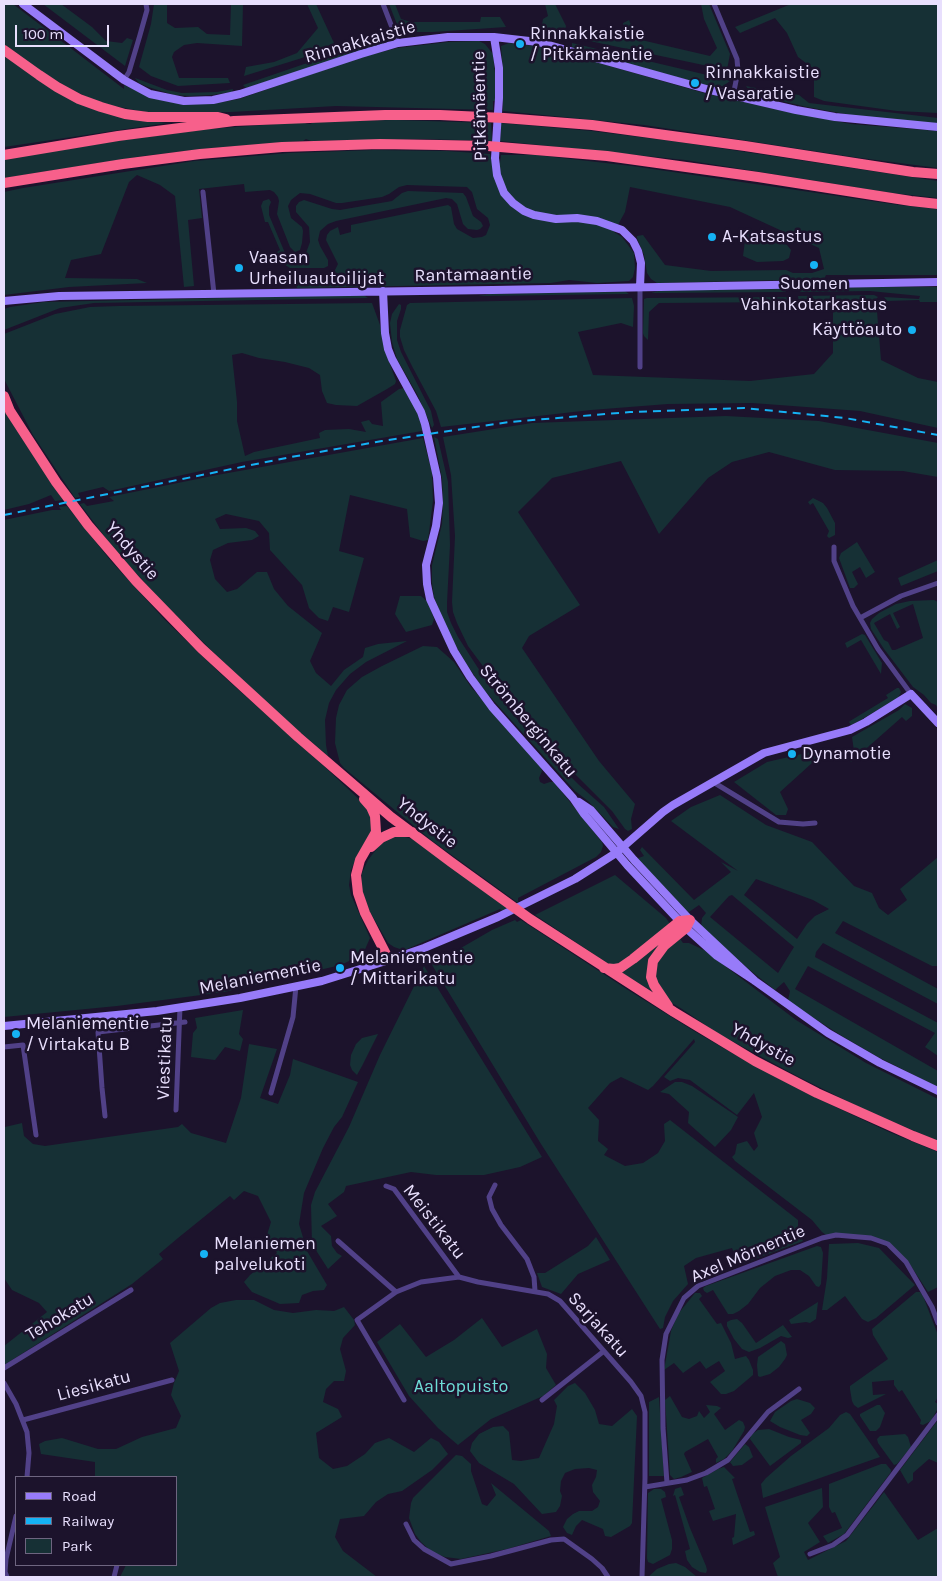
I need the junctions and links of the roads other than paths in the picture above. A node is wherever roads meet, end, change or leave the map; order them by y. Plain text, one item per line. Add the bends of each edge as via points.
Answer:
1 (23, 4) edge
2 (146, 4) edge
3 (382, 4) edge
4 (714, 4) edge
5 (494, 37) junction
6 (398, 44) junction
7 (4, 50) edge
8 (124, 80) junction
9 (733, 96) junction
10 (234, 121) junction
11 (938, 127) edge
12 (4, 155) edge
13 (938, 174) edge
14 (6, 184) edge
15 (203, 192) dead end
16 (938, 204) edge
17 (938, 282) edge
18 (640, 287) junction
19 (384, 291) junction
20 (214, 294) junction
21 (5, 302) edge
22 (640, 367) dead end
23 (4, 396) edge
24 (834, 547) dead end
25 (938, 582) edge
26 (860, 618) junction
27 (911, 694) junction
28 (938, 723) edge
29 (713, 782) junction
30 (352, 784) junction
31 (573, 798) junction
32 (815, 823) dead end
33 (412, 832) junction
34 (623, 847) junction
35 (367, 851) junction
36 (616, 853) junction
37 (685, 923) junction
38 (389, 960) junction
39 (604, 968) junction
40 (296, 986) junction
41 (180, 1008) junction
42 (674, 1012) junction
43 (182, 1022) junction
44 (4, 1026) edge
45 (4, 1046) edge
46 (938, 1091) edge
47 (271, 1093) dead end
48 (176, 1110) dead end
49 (105, 1116) dead end
50 (36, 1135) dead end
51 (938, 1146) edge
52 (495, 1185) dead end
53 (386, 1186) dead end
54 (338, 1241) dead end
55 (459, 1277) junction
56 (131, 1290) dead end
57 (535, 1291) junction
58 (396, 1292) junction
59 (938, 1323) edge
60 (604, 1351) junction
61 (4, 1368) edge
62 (172, 1380) dead end
63 (4, 1383) edge
64 (799, 1389) dead end
65 (404, 1400) dead end
66 (542, 1400) dead end
67 (938, 1415) edge
68 (23, 1420) junction
69 (27, 1476) edge
70 (667, 1484) junction
71 (645, 1487) junction
72 (15, 1520) edge
73 (406, 1524) dead end
74 (810, 1554) dead end
75 (7, 1577) edge
76 (608, 1577) edge
77 (642, 1577) edge

1 - 8 street, Rinnakkaistie
2 - 8 street via 140,35
3 - 6 street
4 - 9 street via 737,59
5 - 6 street, Rinnakkaistie via 448,37
5 - 9 street, Rinnakkaistie via 538,42
5 - 18 street, Pitkämäentie via 499,68 495,158 504,193 534,216 597,221 622,230 638,251
6 - 8 street, Rinnakkaistie via 249,92 213,100 169,99 150,94
7 - 10 highway via 57,87 101,107 148,117 218,117
9 - 11 street, Rinnakkaistie via 835,117
10 - 12 highway
10 - 13 highway via 385,114 504,118 592,125
14 - 16 highway via 171,158 282,147 380,144 488,146 606,156
15 - 20 street
17 - 18 street, Rantamaantie
18 - 19 street, Rantamaantie
18 - 22 street
19 - 20 street, Rantamaantie
19 - 31 street, Strömberginkatu via 388,349 426,424 437,477 439,503 426,565 430,599 470,677 492,707
20 - 21 street, Rantamaantie via 59,296
23 - 30 highway, Yhdystie via 10,411 56,482 136,581 201,648
24 - 26 street via 834,561
25 - 26 street
26 - 27 street
27 - 28 street
27 - 29 street via 850,730 764,753
29 - 32 street via 771,819
29 - 34 street via 663,812
30 - 33 highway, Yhdystie
30 - 35 highway via 375,816 376,832
31 - 34 street, Strömberginkatu via 591,810
31 - 36 street, Strömberginkatu
33 - 35 highway via 394,832 381,838
33 - 39 highway, Yhdystie via 530,919
34 - 36 street
34 - 37 street, Strömberginkatu
35 - 38 highway via 360,860 356,875 358,893
36 - 37 street, Strömberginkatu
36 - 38 street, Melaniementie via 581,876 498,917
37 - 39 highway via 620,968
37 - 42 highway via 652,961 651,968 654,985
37 - 46 street, Strömberginkatu via 717,956 828,1033
38 - 40 street, Melaniementie
39 - 42 highway, Yhdystie
40 - 41 street, Melaniementie
40 - 47 street via 293,1017
41 - 43 street, Viestikatu
41 - 44 street, Melaniementie
42 - 51 highway, Yhdystie via 755,1061 817,1093
43 - 48 street, Viestikatu
43 - 49 street via 98,1032
45 - 50 street via 23,1045
52 - 57 street via 489,1197 492,1209 527,1260 534,1276
53 - 55 street, Meistikatu via 394,1189
54 - 58 street
55 - 57 street, Sarjakatu
55 - 58 street, Sarjakatu via 421,1282
56 - 61 street, Tehokatu
57 - 60 street, Sarjakatu via 560,1301
58 - 65 street, Sarjakatu via 356,1320
59 - 70 street, Axel Mörnentie via 906,1262 888,1244 871,1238 836,1235 822,1238 698,1286 684,1298 666,1334 662,1360
60 - 66 street
60 - 71 street, Sarjakatu via 641,1396 645,1412
62 - 68 street, Liesikatu
63 - 68 street
64 - 70 street via 768,1412 728,1460 706,1473
67 - 74 street via 847,1535
68 - 69 street via 29,1453
70 - 71 street
71 - 77 street, Sarjakatu
72 - 75 street via 6,1559
73 - 76 street via 414,1540 424,1549 451,1564 564,1539 592,1558

